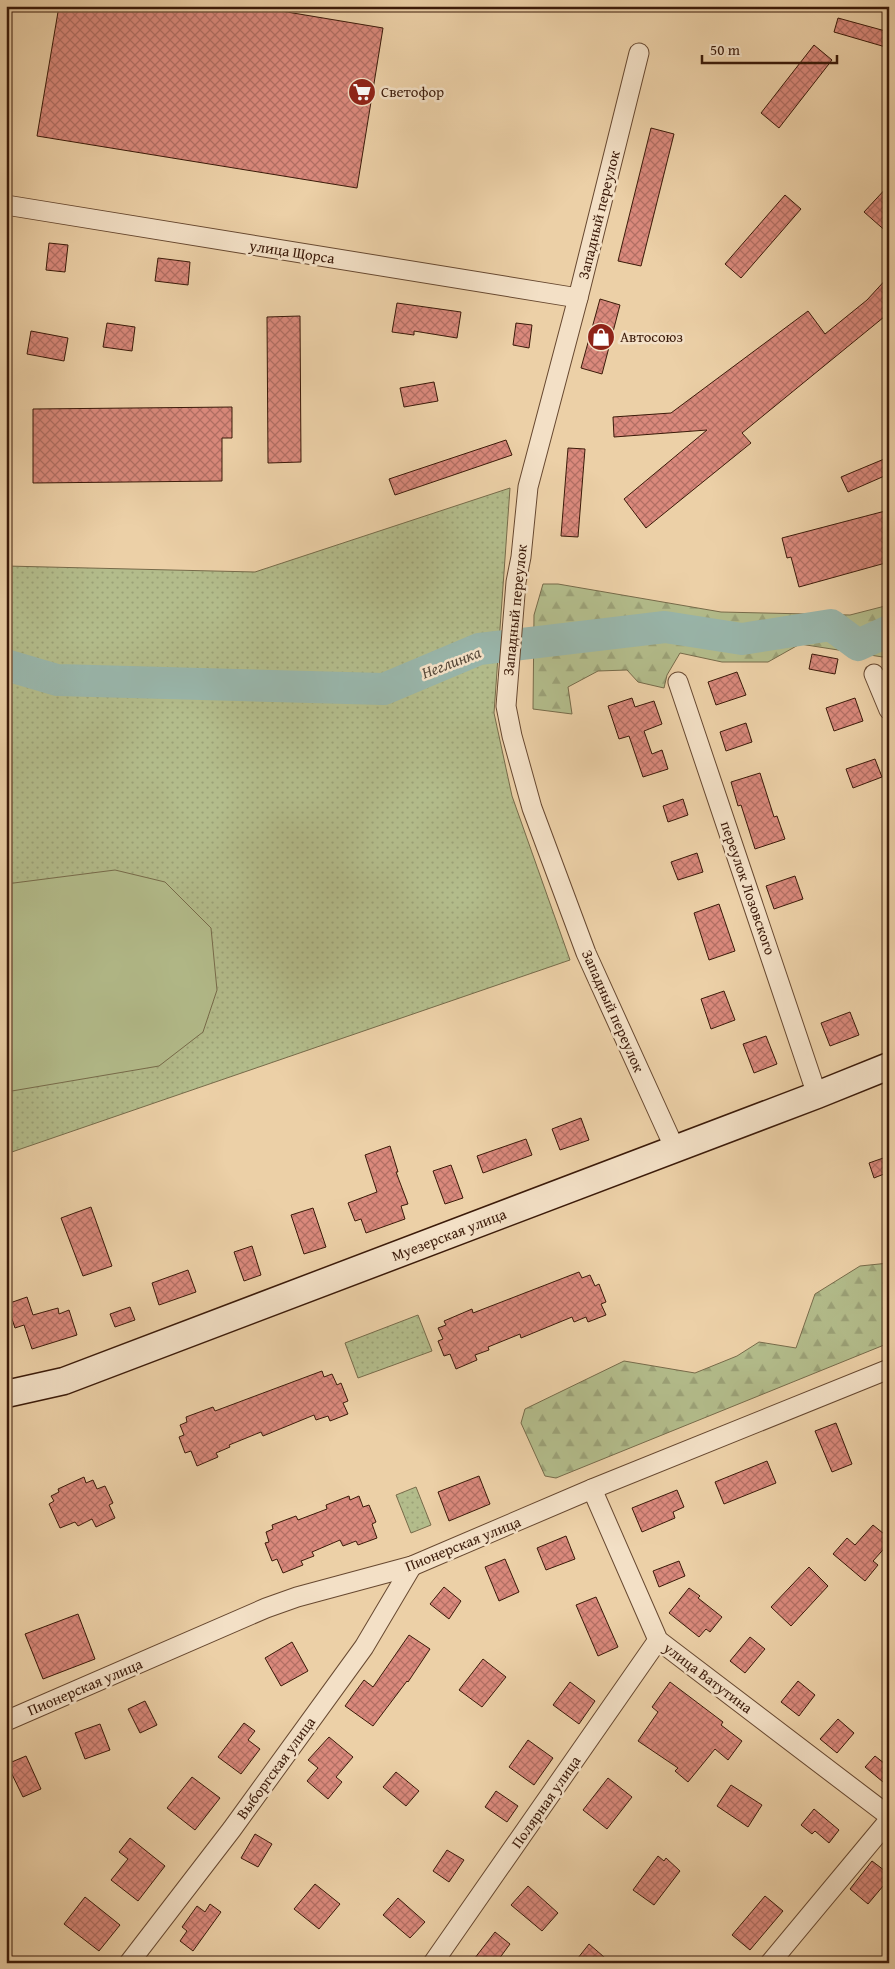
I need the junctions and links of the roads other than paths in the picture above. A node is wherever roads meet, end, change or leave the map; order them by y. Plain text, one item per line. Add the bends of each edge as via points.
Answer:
1 (639, 53) dead end
2 (6, 205) edge
3 (578, 298) junction
4 (874, 674) dead end
5 (678, 682) dead end
6 (889, 710) edge
7 (889, 1066) edge
8 (817, 1095) junction
9 (675, 1149) junction
10 (889, 1369) edge
11 (6, 1394) edge
12 (592, 1489) junction
13 (412, 1566) junction
14 (658, 1640) junction
15 (6, 1721) edge
16 (889, 1816) edge
17 (889, 1820) edge
18 (439, 1961) edge
19 (129, 1963) edge
20 (770, 1963) edge

1 - 3 street, Западный переулок
2 - 3 street, улица Щорса
3 - 9 street, Западный переулок via 528,487 506,706 532,808 586,954
4 - 6 street
5 - 8 street, переулок Лозовского
7 - 8 main road, Муезерская улица
8 - 9 main road, Муезерская улица
9 - 11 main road, Муезерская улица via 64,1381
10 - 12 street, Пионерская улица
12 - 13 street, Пионерская улица
12 - 14 street, улица Ватутина
13 - 15 street, Пионерская улица via 266,1608
13 - 19 street, Выборгская улица via 364,1647
14 - 16 street, улица Ватутина
14 - 18 street, Полярная улица
17 - 20 street

